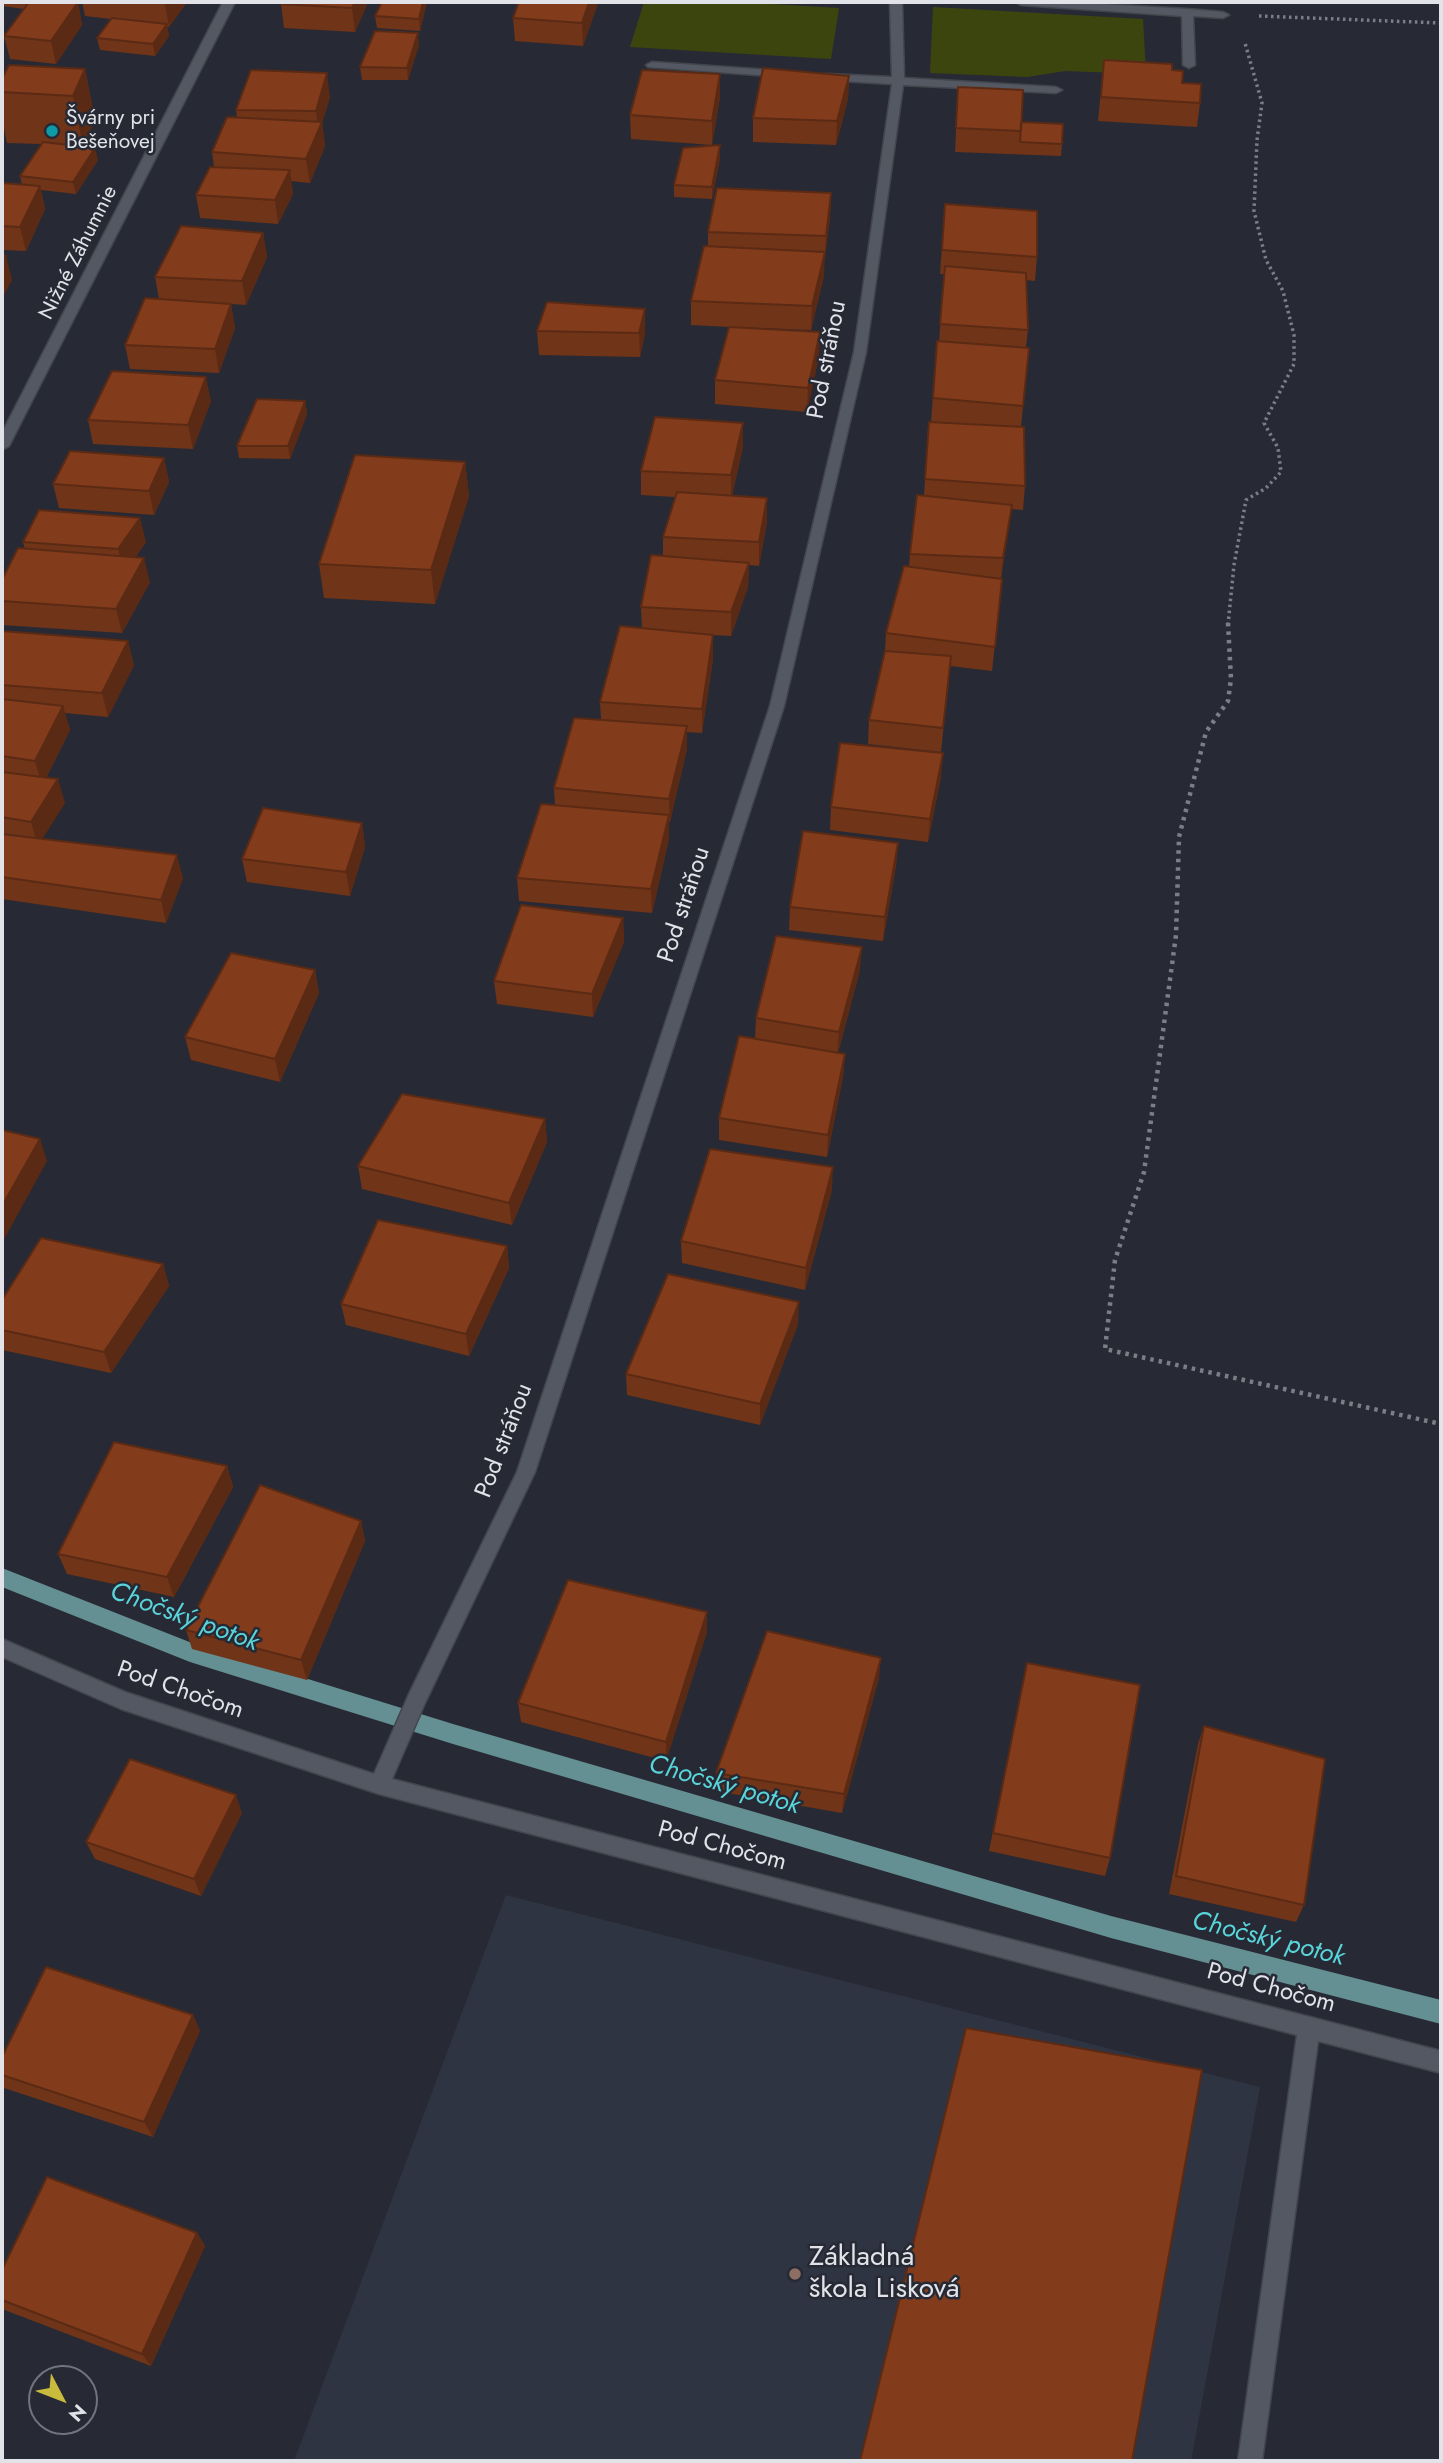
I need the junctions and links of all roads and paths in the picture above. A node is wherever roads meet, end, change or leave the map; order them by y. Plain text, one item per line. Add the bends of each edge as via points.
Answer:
1 (229, 2) edge
2 (896, 2) edge
3 (1021, 2) edge
4 (1187, 12) junction
5 (1223, 15) junction
6 (1441, 23) edge
7 (652, 65) dead end
8 (1189, 65) dead end
9 (802, 75) edge
10 (816, 76) edge
11 (898, 82) junction
12 (1056, 90) dead end
13 (2, 446) edge
14 (1441, 1424) edge
15 (2, 1648) edge
16 (379, 1785) junction
17 (1309, 2026) junction
18 (1441, 2062) edge
19 (1250, 2461) edge

1 - 13 street, Nižné Záhumnie
2 - 11 street, Pod stráňou
3 - 4 street
4 - 5 street
4 - 8 street
5 - 6 path
5 - 14 path via 1242,33 1255,67 1262,103 1254,211 1266,260 1283,291 1294,335 1294,364 1264,423 1278,448 1281,472 1246,500 1227,634 1228,701 1206,732 1179,837 1176,935 1145,1159 1115,1260 1105,1349
7 - 9 street
10 - 11 street
11 - 12 street
11 - 16 street, Pod stráňou via 860,352 777,706 526,1472
15 - 16 street, Pod Chočom via 121,1700
16 - 17 street, Pod Chočom
17 - 18 street, Pod Chočom
17 - 19 street

